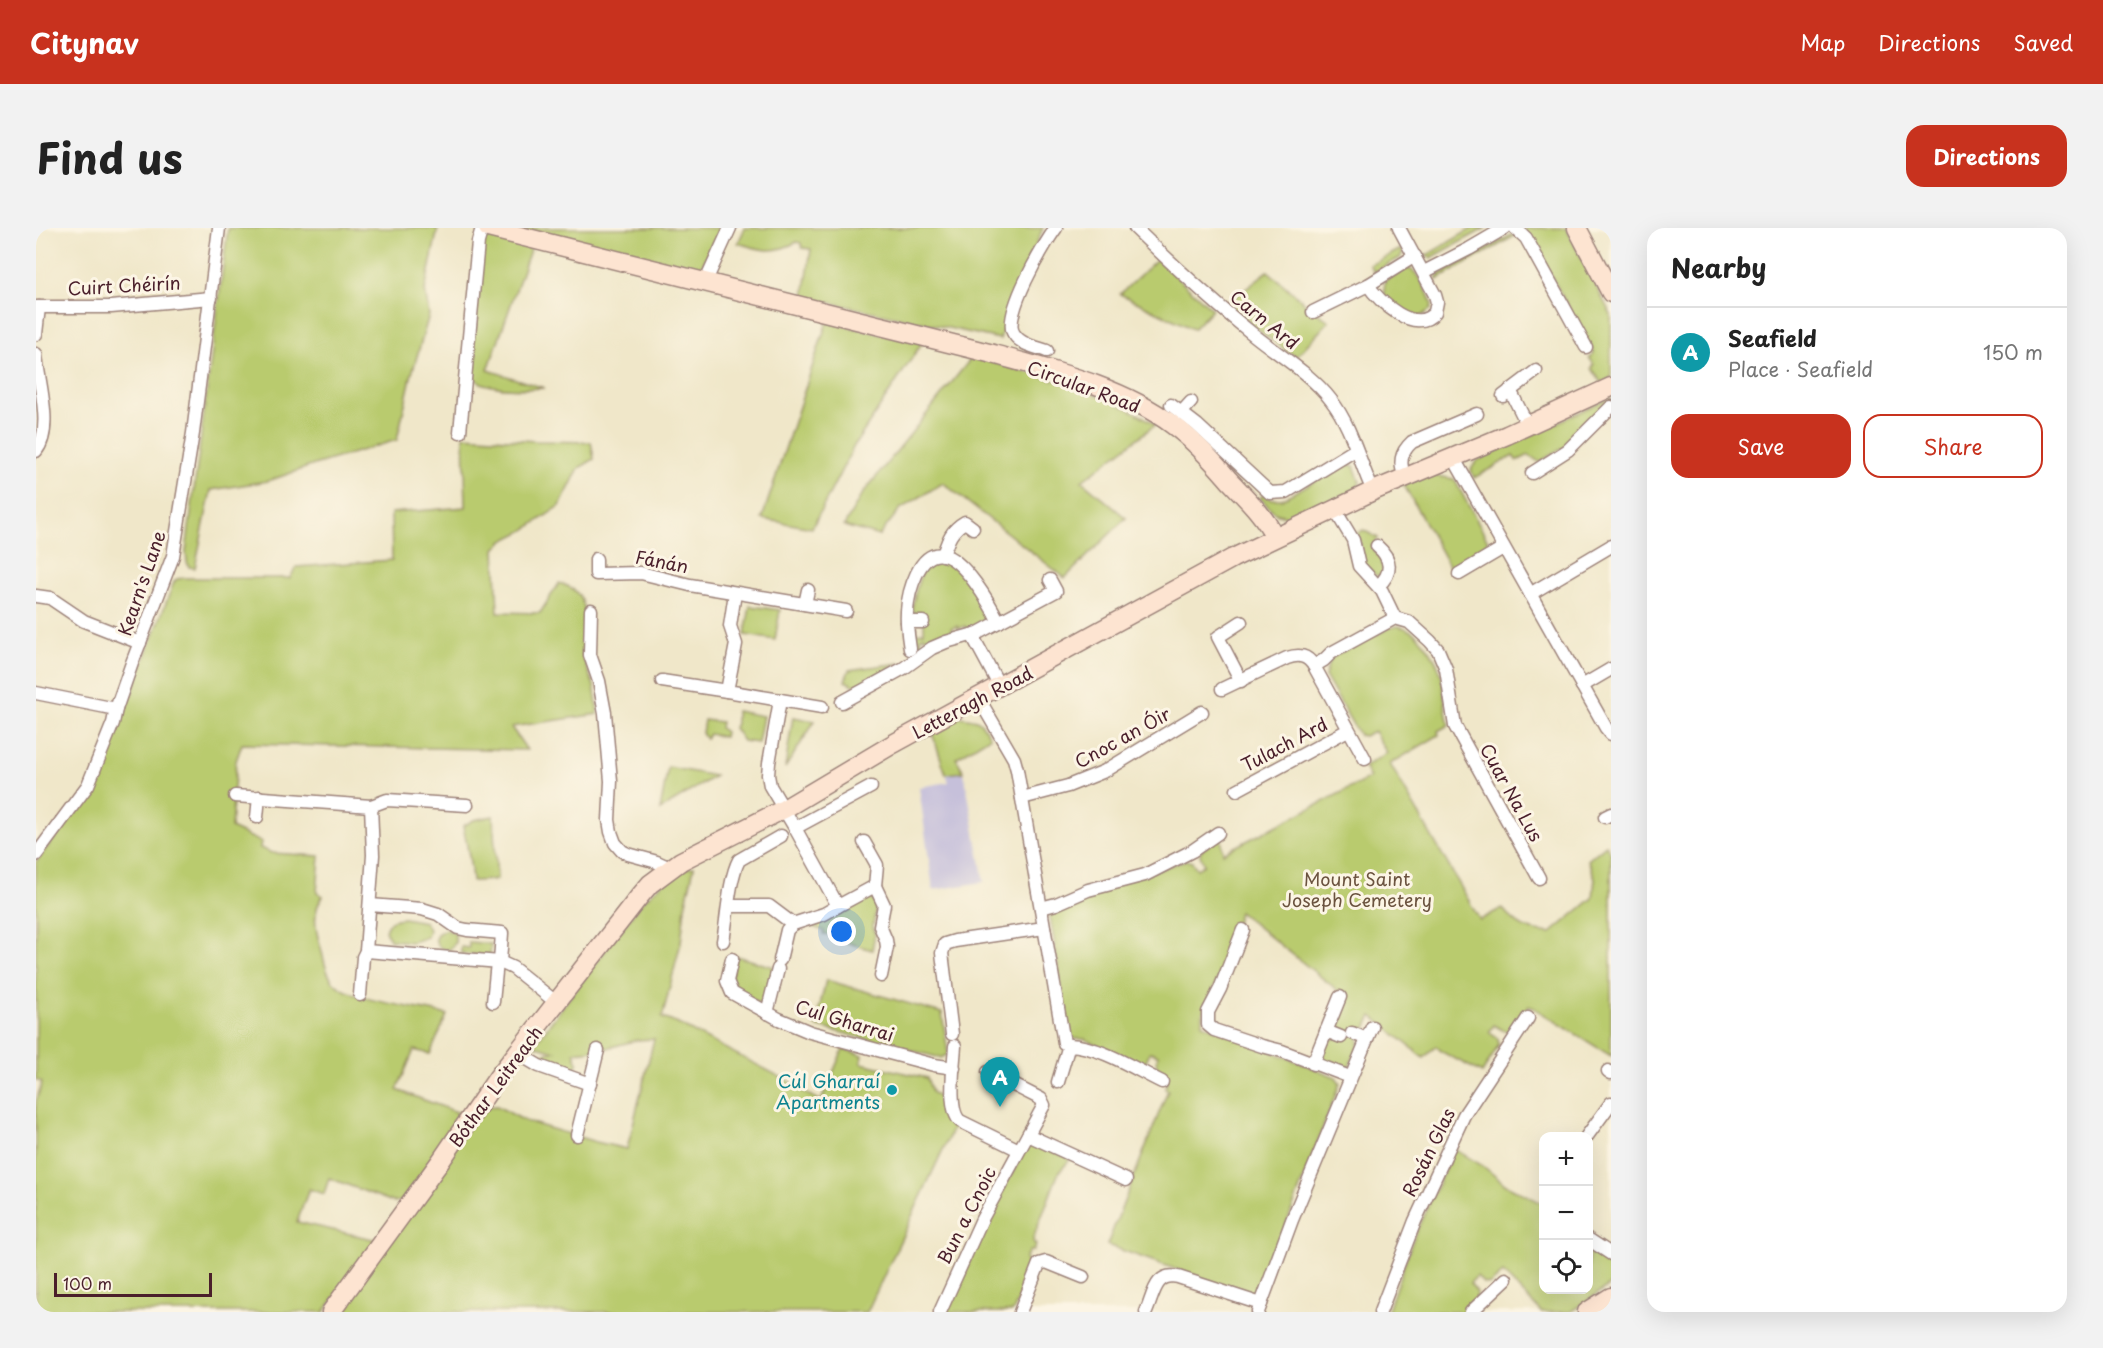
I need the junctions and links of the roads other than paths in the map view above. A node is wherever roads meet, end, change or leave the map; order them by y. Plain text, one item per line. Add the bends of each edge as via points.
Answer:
1 (219, 228) edge
2 (482, 228) edge
3 (488, 228) edge
4 (730, 228) edge
5 (1056, 228) edge
6 (1135, 228) edge
7 (1399, 228) edge
8 (1505, 228) edge
9 (1515, 228) edge
10 (1577, 228) edge
11 (1415, 256) junction
12 (1424, 272) junction
13 (705, 283) junction
14 (1368, 285) junction
15 (1611, 293) edge
16 (210, 298) junction
17 (38, 307) edge
18 (1313, 312) dead end
19 (36, 334) edge
20 (1586, 346) dead end
21 (1047, 351) dead end
22 (36, 354) edge
23 (1536, 371) dead end
24 (1611, 387) edge
25 (1191, 402) dead end
26 (1611, 407) edge
27 (1477, 414) dead end
28 (1528, 426) junction
29 (460, 432) dead end
30 (1356, 450) junction
31 (36, 451) edge
32 (1453, 457) junction
33 (1532, 473) dead end
34 (1405, 478) junction
35 (1374, 491) junction
36 (1335, 510) junction
37 (973, 528) dead end
38 (1275, 537) junction
39 (1377, 546) dead end
40 (1611, 546) edge
41 (1503, 548) junction
42 (943, 555) junction
43 (596, 559) dead end
44 (1459, 574) dead end
45 (1050, 580) dead end
46 (1378, 586) junction
47 (808, 590) dead end
48 (735, 593) junction
49 (1530, 594) junction
50 (36, 596) edge
51 (805, 604) junction
52 (591, 610) dead end
53 (846, 611) dead end
54 (1395, 618) junction
55 (907, 622) junction
56 (923, 622) dead end
57 (999, 622) junction
58 (1241, 622) dead end
59 (972, 635) junction
60 (140, 643) junction
61 (910, 649) dead end
62 (1314, 666) junction
63 (1611, 669) edge
64 (662, 681) dead end
65 (1241, 681) junction
66 (1582, 686) junction
67 (1000, 687) junction
68 (1222, 689) dead end
69 (727, 691) junction
70 (36, 693) edge
71 (979, 699) junction
72 (780, 700) junction
73 (842, 702) dead end
74 (822, 707) dead end
75 (116, 709) junction
76 (1202, 712) dead end
77 (1348, 730) junction
78 (1611, 734) edge
79 (1365, 759) dead end
80 (871, 787) dead end
81 (1237, 790) dead end
82 (235, 796) dead end
83 (259, 797) junction
84 (1022, 798) junction
85 (467, 805) dead end
86 (371, 806) junction
87 (784, 809) junction
88 (257, 817) dead end
89 (795, 828) junction
90 (1218, 833) dead end
91 (781, 836) dead end
92 (864, 842) dead end
93 (36, 855) edge
94 (670, 868) junction
95 (1539, 878) dead end
96 (874, 886) junction
97 (370, 905) junction
98 (729, 906) junction
99 (838, 906) junction
100 (1041, 908) junction
101 (793, 924) junction
102 (1044, 928) junction
103 (1243, 930) dead end
104 (723, 941) dead end
105 (366, 951) junction
106 (732, 959) dead end
107 (498, 962) junction
108 (881, 976) dead end
109 (360, 995) dead end
110 (1340, 997) dead end
111 (494, 1002) dead end
112 (557, 1003) junction
113 (767, 1013) junction
114 (1528, 1018) dead end
115 (1326, 1032) junction
116 (1069, 1045) junction
117 (598, 1050) dead end
118 (517, 1053) junction
119 (1313, 1064) junction
120 (954, 1068) junction
121 (988, 1072) dead end
122 (1350, 1077) junction
123 (1058, 1082) dead end
124 (1162, 1083) dead end
125 (590, 1084) junction
126 (1611, 1103) edge
127 (1591, 1132) edge
128 (577, 1135) dead end
129 (1028, 1135) junction
130 (1019, 1150) junction
131 (1126, 1180) dead end
132 (1590, 1240) edge
133 (1611, 1254) edge
134 (1083, 1277) dead end
135 (1506, 1279) dead end
136 (1611, 1297) edge
137 (1260, 1308) edge
138 (331, 1312) edge
139 (940, 1312) edge
140 (1020, 1312) edge
141 (1146, 1312) edge
142 (1380, 1312) edge
143 (1471, 1312) edge
144 (1587, 1312) edge

1 - 16 street, Kearn's Lane
2 - 29 street
3 - 13 street, Circular Road
4 - 13 street
5 - 21 street via 1035,260 1011,325 1012,333 1020,340
6 - 30 street, Carn Ard via 1239,323 1320,387 1341,415
7 - 11 street
8 - 12 street
9 - 20 street via 1526,238
10 - 15 street
11 - 12 street
11 - 14 street
12 - 14 street via 1437,302 1431,317 1422,321 1410,320 1379,300
13 - 38 street, Circular Road via 993,354 1114,393 1185,434 1260,514
14 - 18 street
16 - 17 street, Cuirt Chéirín via 111,307
16 - 60 street, Kearn's Lane via 176,542
17 - 19 street, Cuirt Chéirín
22 - 31 street via 44,415 44,435
23 - 28 street via 1507,393
24 - 28 street
25 - 30 street via 1176,409 1270,493 1286,492
26 - 33 street via 1568,450
27 - 34 street via 1412,442 1400,464
28 - 32 street
30 - 35 street, Carn Ard
32 - 34 street
32 - 41 street
34 - 35 street
35 - 36 street
36 - 38 street
36 - 46 street via 1355,545 1359,566
37 - 42 street via 966,522 957,526
38 - 67 street, Letteragh Road
39 - 46 street via 1385,554 1389,569
40 - 49 street
41 - 44 street
41 - 49 street
42 - 55 street via 932,555 920,567 910,594
42 - 57 street via 975,581
43 - 48 street, Fánán via 596,574 641,573
45 - 57 street via 1056,591
46 - 54 street
47 - 51 street
48 - 51 street, Fánán
48 - 69 street via 730,626 736,644
49 - 66 street
50 - 60 street via 50,598 84,621
51 - 53 street, Fánán
52 - 94 street via 590,655 605,713 611,832 622,851
54 - 62 street
54 - 95 street, Cuar Na Lus via 1416,627 1438,650 1448,678 1454,723
55 - 56 street
55 - 61 street
57 - 59 street
58 - 65 street via 1218,637
59 - 67 street
59 - 73 street via 932,648 904,669
60 - 75 street, Kearn's Lane
62 - 65 street via 1306,657 1294,656
62 - 77 street, Tulach Ard
63 - 66 street
64 - 69 street
65 - 68 street
66 - 78 street
67 - 71 street, Letteragh Road
69 - 72 street
70 - 75 street
71 - 84 street via 1014,759
71 - 87 street, Letteragh Road via 893,744
72 - 74 street
72 - 87 street via 768,775
75 - 93 street, Kearn's Lane via 88,785
76 - 84 street, Cnoc an Óir via 1105,771
77 - 79 street, Tulach Ard
77 - 81 street, Tulach Ard
80 - 89 street
82 - 83 street
83 - 86 street
83 - 88 street
84 - 100 street
85 - 86 street via 387,800
86 - 97 street
87 - 89 street
87 - 94 street, Letteragh Road
89 - 99 street
90 - 100 street via 1145,875
91 - 98 street via 739,860
92 - 96 street via 877,866
94 - 112 street, Bóthar Leitreach via 639,897
96 - 99 street
96 - 108 street via 884,905 880,926 887,947
97 - 105 street
97 - 107 street via 422,909 438,914 458,928 502,933
98 - 101 street via 769,906
98 - 104 street
99 - 101 street
100 - 102 street
101 - 113 street via 788,930
102 - 116 street via 1064,1043
102 - 120 street via 945,944 942,953
103 - 119 street via 1208,1012 1208,1025
105 - 107 street
105 - 109 street
106 - 113 street, Cul Gharrai via 727,981 730,991
107 - 111 street
107 - 112 street
110 - 115 street
112 - 118 street, Bóthar Leitreach
113 - 120 street, Cul Gharrai via 821,1036
114 - 142 street, Rosán Glas via 1464,1115 1415,1221
115 - 119 street
115 - 122 street via 1370,1033
116 - 123 street
116 - 124 street via 1095,1050
117 - 125 street
118 - 125 street via 539,1066
118 - 138 street, Bóthar Leitreach
119 - 122 street
120 - 130 street via 952,1103 957,1119
121 - 129 street, Bun a Cnoic via 1041,1098 1043,1109
122 - 137 street
125 - 128 street
126 - 127 street
129 - 130 street, Bun a Cnoic
129 - 131 street
130 - 139 street, Bun a Cnoic via 982,1219
132 - 133 street
134 - 140 street via 1046,1262 1039,1264
135 - 143 street
136 - 144 street
137 - 141 street via 1183,1278 1166,1276 1160,1280

